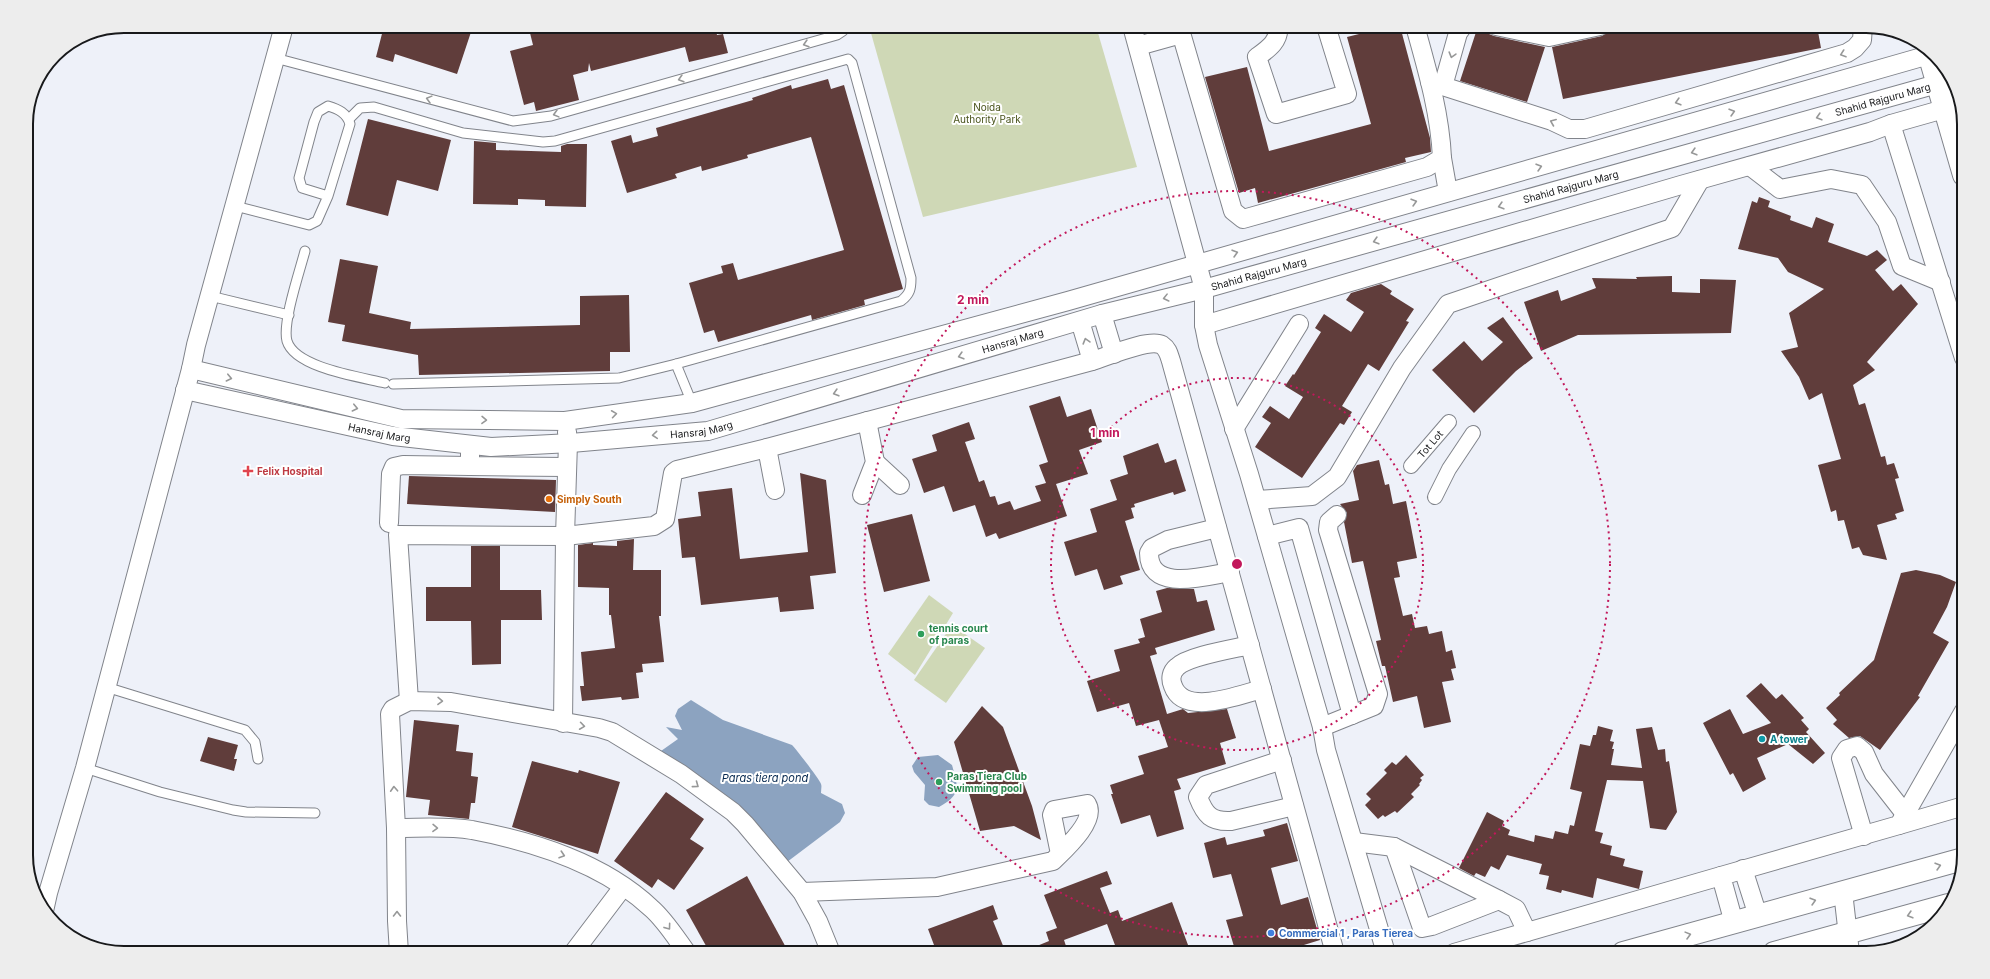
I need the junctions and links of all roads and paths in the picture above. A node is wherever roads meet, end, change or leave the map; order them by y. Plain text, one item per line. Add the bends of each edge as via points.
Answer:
1 (282, 33) edge
2 (840, 33) edge
3 (1137, 33) edge
4 (1172, 33) edge
5 (1181, 33) edge
6 (1278, 33) edge
7 (1328, 33) edge
8 (1418, 33) edge
9 (1458, 33) edge
10 (1530, 33) edge
11 (1568, 33) edge
12 (1862, 33) edge
13 (1138, 46) junction
14 (1925, 55) edge
15 (275, 58) junction
16 (1931, 61) edge
17 (1437, 84) junction
18 (1937, 84) junction
19 (1944, 109) junction
20 (349, 119) junction
21 (1891, 124) junction
22 (1957, 152) edge
23 (1442, 158) junction
24 (1750, 166) junction
25 (1700, 180) junction
26 (1448, 192) junction
27 (328, 196) junction
28 (235, 206) junction
29 (305, 251) dead end
30 (1198, 263) junction
31 (1941, 282) junction
32 (1204, 289) junction
33 (210, 296) junction
34 (1102, 314) junction
35 (289, 315) junction
36 (1080, 321) junction
37 (1299, 324) dead end
38 (1204, 326) junction
39 (1957, 335) edge
40 (1114, 354) junction
41 (1092, 361) junction
42 (676, 364) junction
43 (191, 370) junction
44 (185, 390) junction
45 (692, 403) junction
46 (565, 421) junction
47 (867, 421) junction
48 (1449, 422) dead end
49 (1234, 429) junction
50 (1473, 434) dead end
51 (568, 443) junction
52 (470, 445) junction
53 (767, 448) junction
54 (875, 462) junction
55 (470, 466) junction
56 (1411, 466) dead end
57 (567, 467) junction
58 (900, 486) dead end
59 (775, 490) dead end
60 (862, 494) dead end
61 (1435, 498) dead end
62 (1257, 500) junction
63 (1337, 514) dead end
64 (389, 523) dead end
65 (1217, 528) junction
66 (564, 536) junction
67 (1267, 536) junction
68 (1230, 572) junction
69 (1250, 645) junction
70 (106, 687) junction
71 (1262, 689) junction
72 (409, 701) junction
73 (1352, 715) junction
74 (563, 723) junction
75 (1957, 724) edge
76 (1322, 726) junction
77 (258, 759) dead end
78 (1282, 760) junction
79 (85, 768) junction
80 (1294, 806) junction
81 (1957, 808) edge
82 (315, 813) dead end
83 (1903, 820) junction
84 (396, 828) junction
85 (1864, 836) junction
86 (1354, 842) junction
87 (1394, 847) junction
88 (1060, 854) dead end
89 (1957, 860) edge
90 (1743, 869) junction
91 (1721, 876) junction
92 (623, 887) junction
93 (802, 892) junction
94 (1843, 892) junction
95 (1500, 900) junction
96 (46, 902) edge
97 (1939, 908) edge
98 (1758, 916) junction
99 (1734, 923) junction
100 (1527, 932) junction
101 (1849, 943) edge
102 (399, 946) edge
103 (577, 946) edge
104 (682, 946) edge
105 (828, 946) edge
106 (1333, 946) edge
107 (1384, 946) edge
108 (1478, 946) edge
109 (1649, 946) edge
110 (1826, 946) edge

1 - 15 street
2 -> 15 lane via 837,36 551,116 513,121
3 - 13 street
4 - 13 street
5 - 23 street via 1233,211 1243,219 1427,167
6 - 7 street via 1271,47 1257,57 1276,114 1347,94
8 - 17 street
9 -> 17 street
10 - 11 street via 1549,37
12 -> 17 street via 1862,40 1847,53 1585,129 1569,128
13 - 30 street
26 -> 14 street
15 - 28 street
16 - 18 street
17 - 23 street
18 - 19 street
18 -> 32 street, Shahid Rajguru Marg
19 - 21 street
19 - 22 street
20 - 27 lane via 349,130
20 - 27 lane via 338,109 328,106 318,112 314,122 299,178 302,188
20 - 42 lane via 360,108 374,107 463,133 555,142 848,59 852,63 912,278 908,295 901,301
21 - 24 street
21 - 31 street
23 - 26 street
24 - 25 street
24 - 31 street via 1780,189 1831,179 1862,185 1887,222 1902,266
25 - 38 street
25 - 62 street via 1672,228 1448,304 1402,368 1337,477 1312,496
30 -> 26 street
27 - 28 lane via 320,218 309,225
28 - 33 street
29 - 35 lane
30 - 32 street
30 - 45 street, Hansraj Marg
31 - 39 street
32 -> 34 street, Hansraj Marg
32 - 38 street
33 - 35 lane
33 - 43 street
34 - 36 street, Hansraj Marg
34 - 40 street
35 - 42 lane via 287,340 290,348 298,355 314,364 389,383 611,379
41 -> 36 street
36 -> 51 street, Hansraj Marg via 708,431
37 - 49 street
38 - 49 street
40 - 41 street
40 - 65 street via 1153,343 1161,344 1167,349
41 - 47 street
42 - 45 lane
43 - 44 street
43 -> 46 street, Hansraj Marg via 401,419
44 - 52 street, Hansraj Marg via 393,436
44 - 70 street
46 -> 45 street, Hansraj Marg
46 - 51 street
47 - 53 street
47 - 54 street
48 - 56 street, Tot Lot
49 - 62 street
50 - 61 street via 1449,469
51 - 52 street, Hansraj Marg via 491,447
51 - 57 street
52 - 55 street
53 - 59 street
53 - 66 street via 675,471 665,519 654,526
54 - 58 street
54 - 60 street
55 - 57 street
55 - 64 street via 394,467 391,474
57 - 66 street
62 - 67 street
63 - 73 street via 1329,522 1328,530 1378,694 1374,706
65 - 68 street
65 - 68 street via 1158,544 1148,553 1149,561 1152,569 1160,576 1168,578 1191,578
66 - 72 street via 398,535
66 - 74 street
67 - 73 street via 1298,528
67 - 76 street
68 - 69 street
69 - 71 street
69 - 71 street via 1183,662 1173,671 1173,688 1180,698 1196,702 1218,700
70 - 77 lane via 245,730 255,742
70 - 79 street
71 - 78 street
72 -> 74 street via 466,703
84 -> 72 street via 390,714 393,709
73 - 76 street
74 -> 93 street via 612,732 681,774 733,812
75 - 83 street
76 - 86 street via 1326,750
78 - 80 street
78 - 80 street via 1206,785 1198,797 1207,814 1221,821 1231,821
79 - 82 lane via 160,792 233,810
79 - 96 street
80 - 106 street
81 - 83 street
83 - 85 street
83 - 85 street via 1874,774 1864,752 1857,746 1847,749 1842,758
84 -> 92 street via 472,830 512,839 576,860
102 -> 84 street
85 - 90 street
86 - 87 street
86 - 107 street
87 - 95 street
87 - 95 street via 1422,928
88 - 93 street via 1053,861 937,886
94 -> 89 street
90 - 91 street
90 - 98 street
91 - 99 street
91 - 100 street
92 - 103 street
92 -> 104 street via 652,908
93 - 105 street
98 -> 94 street
94 - 101 street
95 - 100 street via 1516,909
97 -> 101 street
98 - 99 street
109 -> 99 street
100 - 108 street
101 - 110 street

